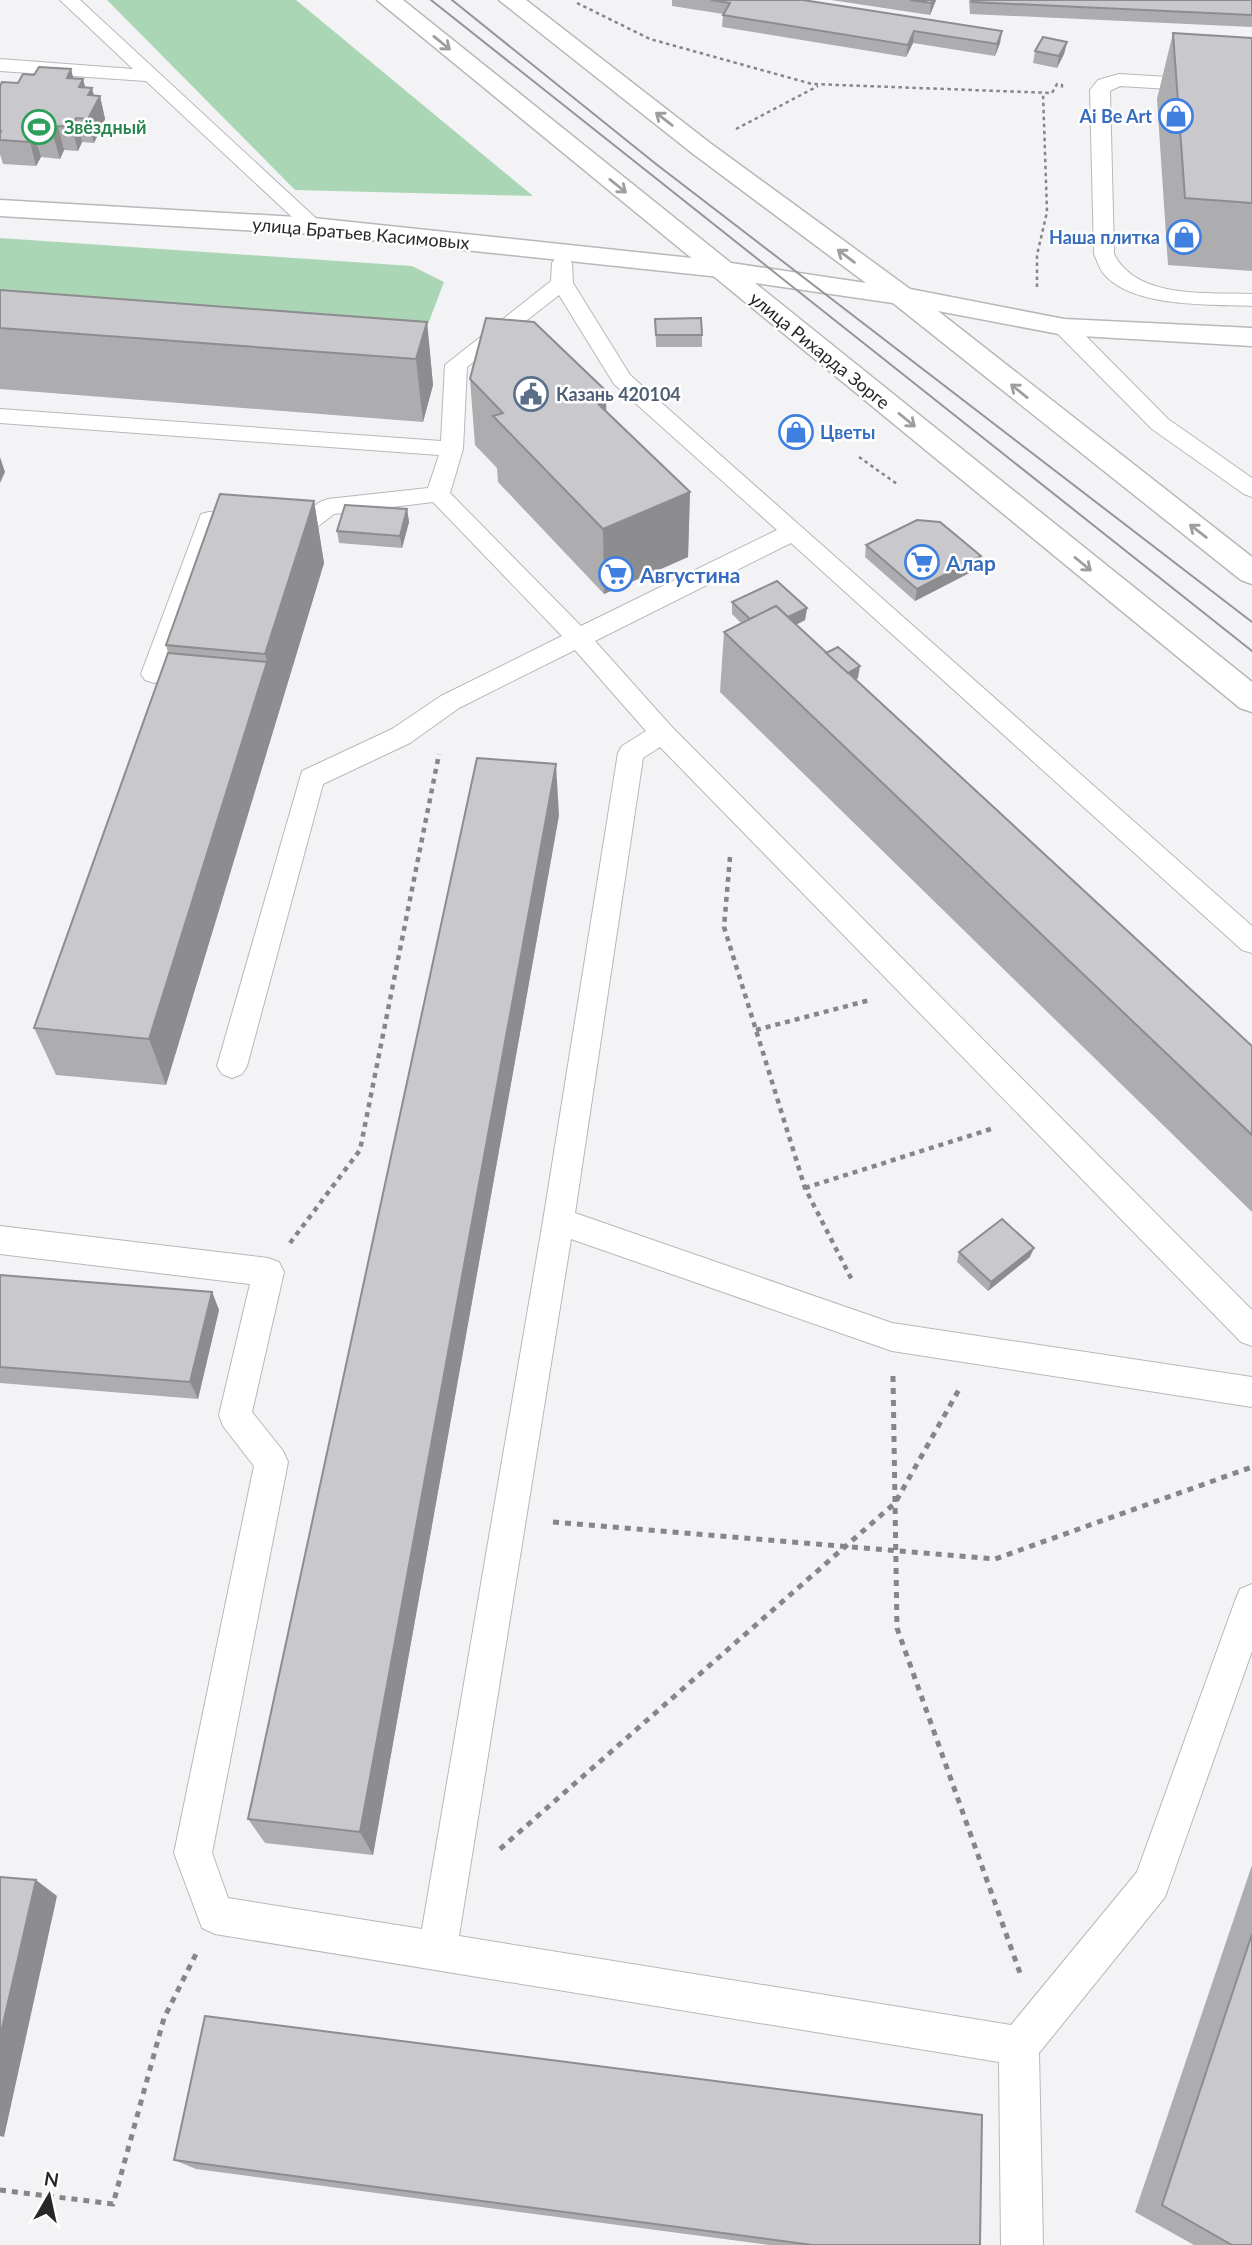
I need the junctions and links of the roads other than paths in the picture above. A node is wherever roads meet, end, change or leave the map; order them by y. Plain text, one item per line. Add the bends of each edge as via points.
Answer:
1 (69, 0) edge
2 (389, 0) edge
3 (511, 0) edge
4 (0, 65) edge
5 (150, 76) junction
6 (1252, 88) edge
7 (0, 208) edge
8 (313, 226) junction
9 (562, 252) junction
10 (720, 269) junction
11 (562, 283) junction
12 (901, 296) junction
13 (1252, 300) edge
14 (1064, 327) junction
15 (1252, 337) edge
16 (0, 416) edge
17 (452, 449) junction
18 (1252, 489) edge
19 (438, 494) junction
20 (793, 532) junction
21 (1252, 573) edge
22 (580, 640) junction
23 (154, 674) dead end
24 (1252, 700) edge
25 (662, 733) junction
26 (1252, 942) edge
27 (232, 1066) dead end
28 (558, 1220) junction
29 (0, 1240) edge
30 (1252, 1332) edge
31 (1252, 1392) edge
32 (1252, 1601) edge
33 (437, 1951) junction
34 (1029, 2034) junction
35 (1022, 2245) edge

1 - 5 lane
2 -> 10 main road, улица Рихарда Зорге
12 -> 3 main road
4 - 5 lane
5 - 8 lane
6 - 13 lane via 1119,79 1100,90 1108,266 1122,280 1156,293
7 - 8 main road, улица Братьев Касимовых
8 - 9 main road, улица Братьев Касимовых
9 - 10 main road, улица Братьев Касимовых
9 - 11 lane
10 - 12 main road, улица Братьев Касимовых
10 -> 24 main road, улица Рихарда Зорге
11 - 17 lane via 456,365
11 - 20 lane via 622,379
12 - 14 main road
21 -> 12 main road
14 - 15 main road
14 - 18 lane via 1160,424
16 - 17 lane
17 - 19 lane
19 - 22 lane
19 - 23 lane via 328,507 304,525 209,520
20 - 22 lane
20 - 26 lane
22 - 25 lane
22 - 27 lane via 450,702 401,736 311,778
25 - 28 lane via 631,753
25 - 30 lane
28 - 31 lane via 886,1335
28 - 33 lane
29 - 33 lane via 268,1272 235,1415 271,1462 193,1853 215,1915
32 - 34 lane via 1152,1884
33 - 34 lane
34 - 35 lane

